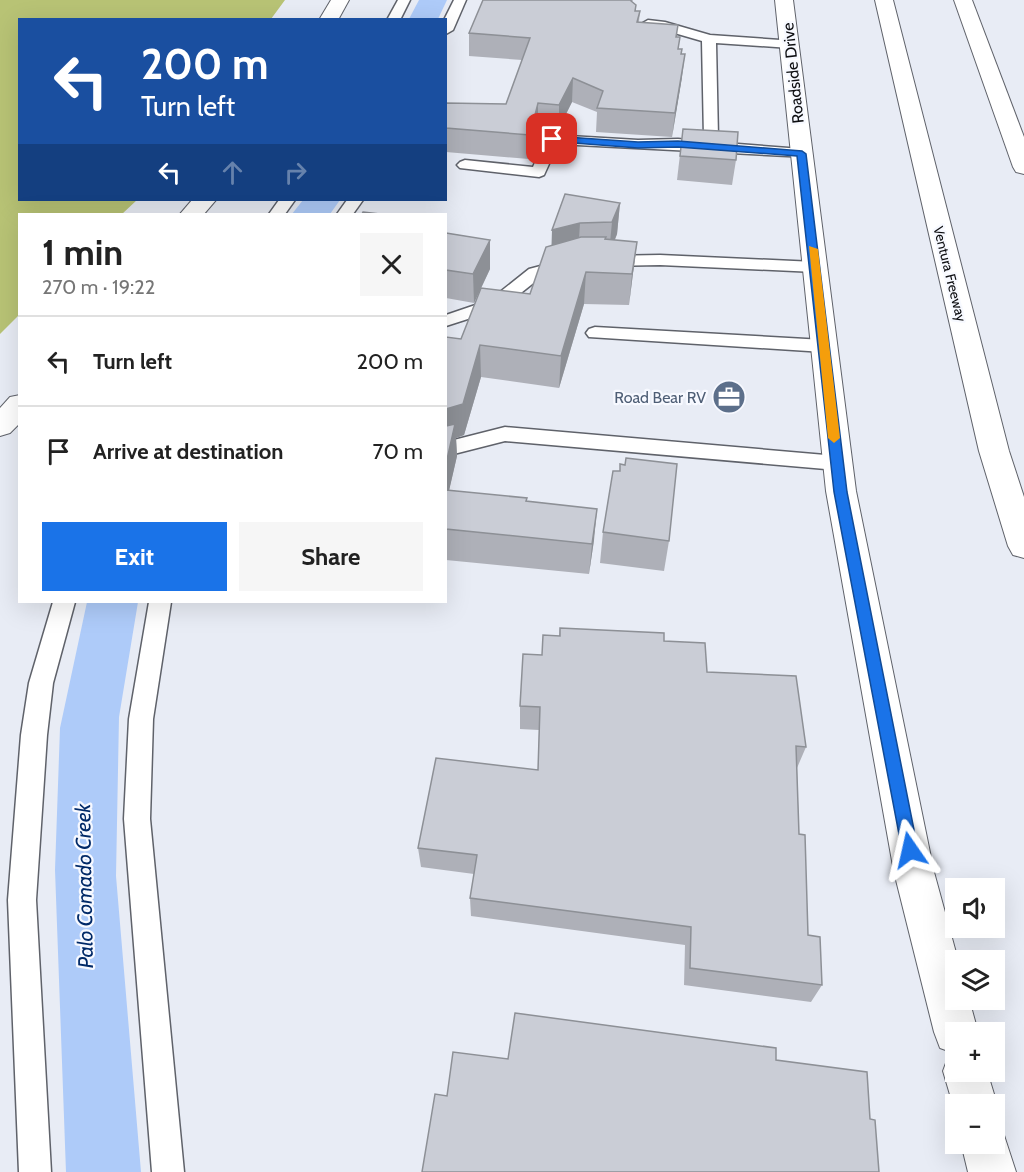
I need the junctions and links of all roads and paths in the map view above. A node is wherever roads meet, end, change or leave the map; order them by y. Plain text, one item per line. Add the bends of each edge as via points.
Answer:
1 (340, 0) edge
2 (404, 0) edge
3 (460, 0) edge
4 (784, 0) edge
5 (884, 0) edge
6 (963, 0) edge
7 (328, 18) edge
8 (394, 18) edge
9 (638, 22) edge
10 (447, 28) edge
11 (710, 39) junction
12 (789, 44) junction
13 (711, 138) edge
14 (802, 154) junction
15 (465, 165) dead end
16 (1024, 167) edge
17 (203, 201) edge
18 (193, 213) edge
19 (815, 267) junction
20 (447, 321) edge
21 (595, 333) dead end
22 (824, 346) junction
23 (18, 406) edge
24 (0, 426) edge
25 (447, 449) edge
26 (837, 463) junction
27 (1024, 546) edge
28 (64, 603) edge
29 (160, 603) edge
30 (953, 1022) edge
31 (987, 1154) edge
32 (35, 1172) edge
33 (168, 1172) edge
34 (992, 1172) edge

1 - 7 main road
2 - 8 lane
3 - 10 lane
4 - 12 main road, Roadside Drive
5 - 27 main road, Ventura Freeway via 994,451
6 - 16 main road
9 - 11 lane
11 - 12 lane
11 - 13 lane
12 - 14 main road, Roadside Drive
14 - 15 lane via 552,139 538,172
14 - 19 main road, Roadside Drive
17 - 18 main road
19 - 20 lane via 584,261 535,273 496,304
19 - 22 main road, Roadside Drive
21 - 22 lane
22 - 26 main road, Roadside Drive
23 - 24 main road
25 - 26 lane via 505,434
26 - 30 main road, Roadside Drive via 914,873
28 - 32 lane via 41,683 22,900
29 - 33 lane via 141,719 137,819
31 - 34 main road

